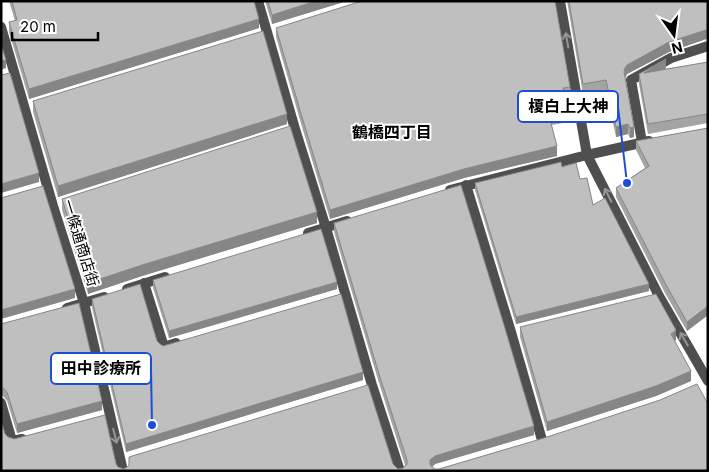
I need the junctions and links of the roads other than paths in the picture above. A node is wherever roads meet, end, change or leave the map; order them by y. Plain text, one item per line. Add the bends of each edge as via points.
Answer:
1 (258, 1) edge
2 (560, 1) edge
3 (1, 27) edge
4 (708, 46) edge
5 (661, 139) edge
6 (642, 142) junction
7 (587, 155) junction
8 (466, 185) junction
9 (438, 194) edge
10 (354, 219) edge
11 (326, 228) junction
12 (297, 236) edge
13 (173, 274) edge
14 (144, 283) junction
15 (84, 303) junction
16 (56, 311) edge
17 (183, 341) edge
18 (705, 382) edge
19 (1, 403) edge
20 (30, 437) edge
21 (542, 440) edge
22 (124, 463) edge
23 (400, 471) edge

1 - 11 street via 290,130
7 -> 2 street
3 - 15 street, 一條通商店街 via 12,74 30,106 43,187 58,204
4 - 6 street via 671,58 631,80
5 - 6 street
6 - 7 street
7 - 8 street
18 -> 7 street via 655,297
8 - 9 street
8 - 21 street via 516,331
10 - 11 street
11 - 12 street
11 - 23 street via 340,296 367,386
13 - 14 street
14 - 15 street
14 - 17 street via 164,347
15 - 16 street
15 -> 22 street, 一條通商店街 via 105,416
19 - 20 street via 12,442

